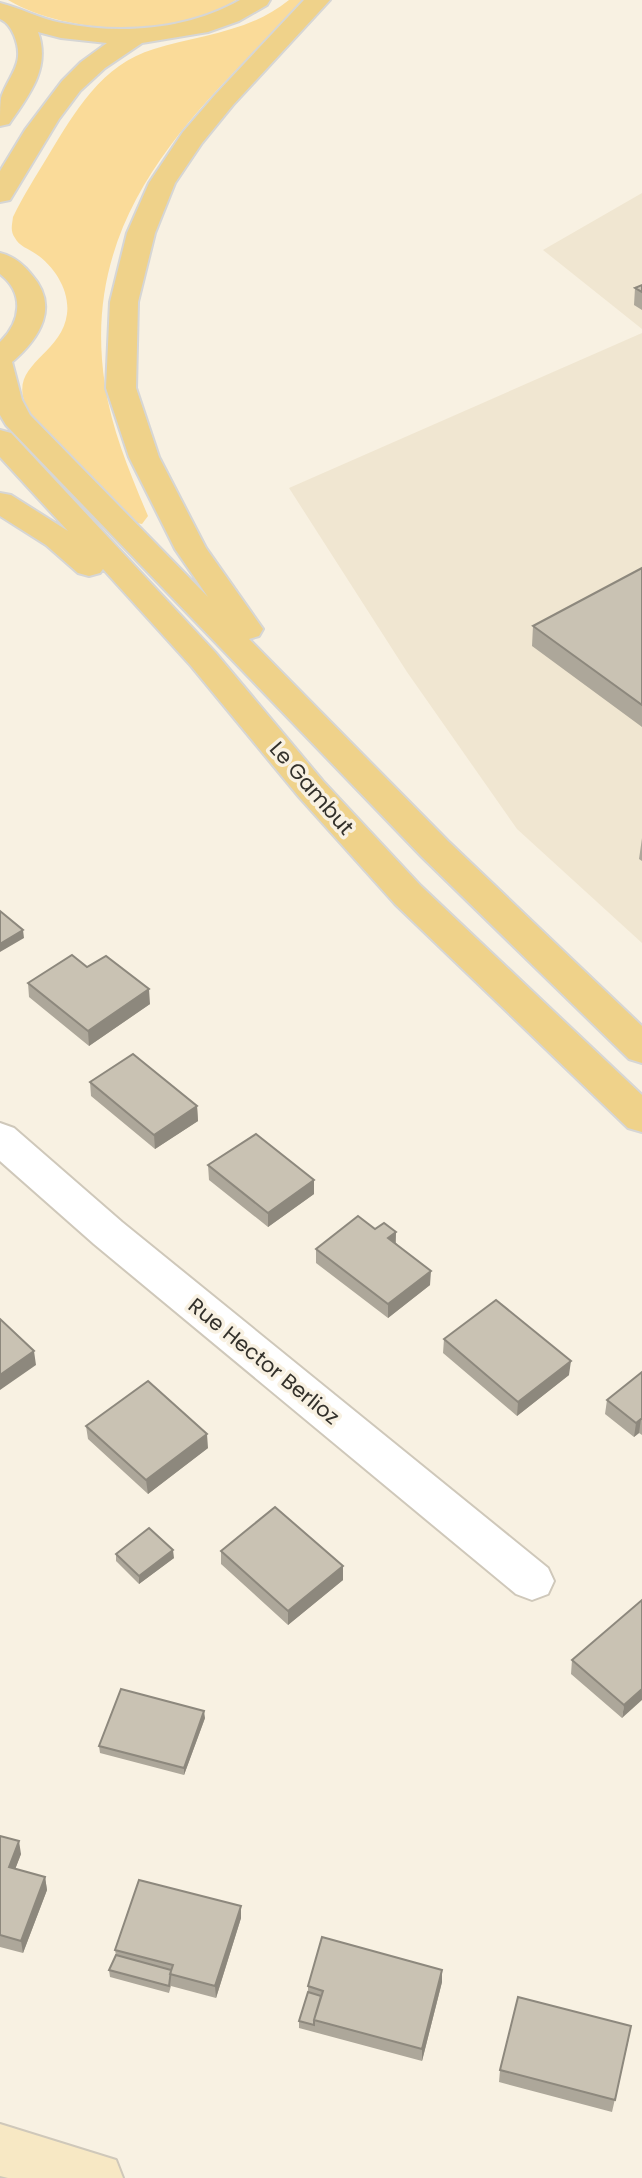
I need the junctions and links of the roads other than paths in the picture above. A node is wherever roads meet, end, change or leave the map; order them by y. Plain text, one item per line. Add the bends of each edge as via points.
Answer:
1 (258, 0) edge
2 (318, 0) edge
3 (8, 14) edge
4 (137, 35) junction
5 (0, 118) edge
6 (0, 194) edge
7 (0, 261) edge
8 (0, 357) edge
9 (0, 366) edge
10 (0, 439) edge
11 (0, 502) edge
12 (313, 722) junction
13 (311, 789) junction
14 (642, 1049) edge
15 (642, 1118) edge
16 (0, 1138) edge
17 (532, 1581) dead end
18 (0, 2150) edge
19 (97, 2178) edge

1 - 4 main road via 212,22
2 - 12 main road via 192,138 162,183 141,233 124,302 121,387 144,457 191,549
3 - 4 main road via 59,32
3 - 5 main road via 29,34 33,53 22,83
4 - 6 main road via 74,83
7 - 8 main road via 23,280 33,302 29,325
9 - 12 main road via 7,400 17,419
10 - 13 main road, Le Gambut via 203,659
11 - 13 main road via 86,562
12 - 14 main road, Le Gambut via 435,849
13 - 15 main road, Le Gambut via 408,895
16 - 17 street, Rue Hector Berlioz via 108,1233
18 - 19 main road

